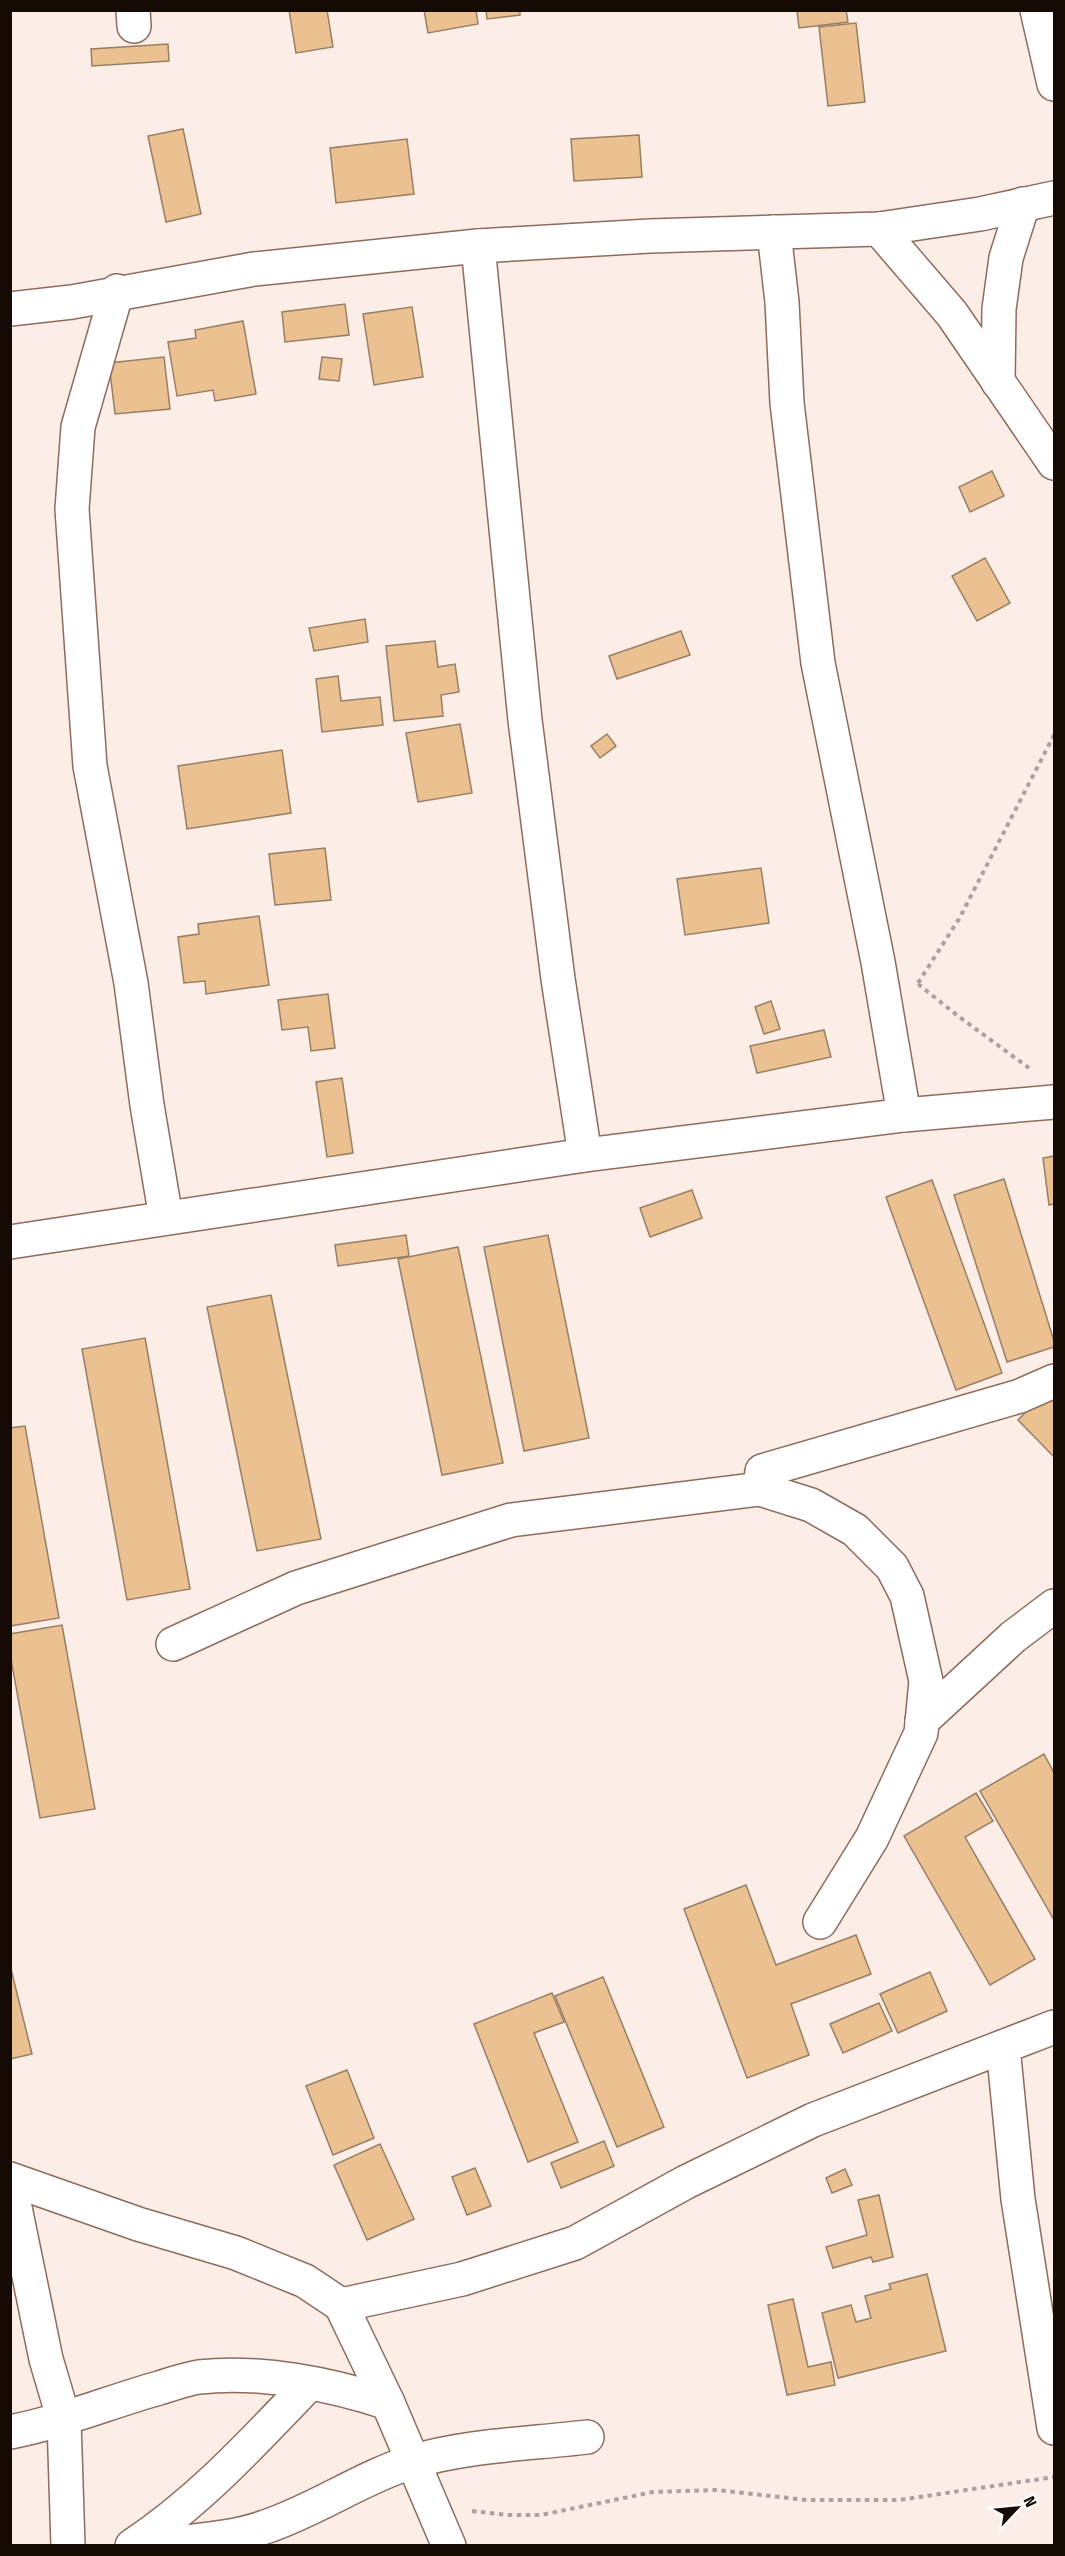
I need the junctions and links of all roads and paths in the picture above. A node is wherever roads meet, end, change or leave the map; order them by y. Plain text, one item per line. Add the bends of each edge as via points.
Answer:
1 (1037, 10) edge
2 (1054, 84) edge
3 (1039, 201) edge
4 (879, 229) junction
5 (774, 231) junction
6 (478, 246) junction
7 (117, 291) junction
8 (10, 309) edge
9 (998, 382) junction
10 (1054, 463) edge
11 (1054, 735) edge
12 (878, 962) junction
13 (918, 983) junction
14 (1032, 1071) dead end
15 (1054, 1102) edge
16 (904, 1115) junction
17 (585, 1155) junction
18 (166, 1218) junction
19 (10, 1242) edge
20 (1054, 1382) edge
21 (760, 1489) junction
22 (1054, 1606) edge
23 (173, 1644) dead end
24 (922, 1721) junction
25 (820, 1922) dead end
26 (1054, 2027) edge
27 (1003, 2048) junction
28 (10, 2181) edge
29 (341, 2305) junction
30 (309, 2384) junction
31 (388, 2403) junction
32 (64, 2420) junction
33 (1054, 2428) edge
34 (10, 2432) edge
35 (587, 2437) dead end
36 (411, 2462) junction
37 (1054, 2476) edge
38 (434, 2514) junction
39 (68, 2546) edge
40 (132, 2546) edge
41 (153, 2546) edge
42 (449, 2546) edge

1 - 2 street
3 - 4 street
3 - 9 street via 1006,258 999,309
4 - 5 street
4 - 9 street via 952,314
5 - 6 street
5 - 12 street via 789,415 818,663
6 - 7 street via 254,269
6 - 17 street via 525,720
7 - 8 street via 72,302
7 - 18 street via 78,427 72,510 90,766 131,983
9 - 10 street
11 - 13 path via 959,919
12 - 13 path
12 - 16 street
13 - 14 path
15 - 16 street
16 - 17 street
17 - 18 street
18 - 19 street
20 - 21 street via 1020,1396 762,1471
21 - 23 street via 511,1520 296,1588
21 - 24 street via 811,1505 855,1530 892,1567 906,1596 926,1681
22 - 24 street via 1013,1637
24 - 25 street via 921,1733 872,1838
26 - 27 street
27 - 29 street via 813,2120 686,2182 575,2243 462,2279
27 - 33 street via 1018,2199
28 - 29 street via 236,2253 305,2281
28 - 32 street via 46,2359
29 - 31 street
30 - 31 street
30 - 32 street via 230,2376 198,2378 136,2394
30 - 40 street via 214,2482 172,2519
31 - 36 street
32 - 34 street
32 - 39 street
35 - 36 street via 454,2452
36 - 38 street
36 - 41 street via 263,2528 227,2538
37 - 38 path via 899,2500 807,2500 716,2490 653,2492 541,2515 474,2511
38 - 42 street

